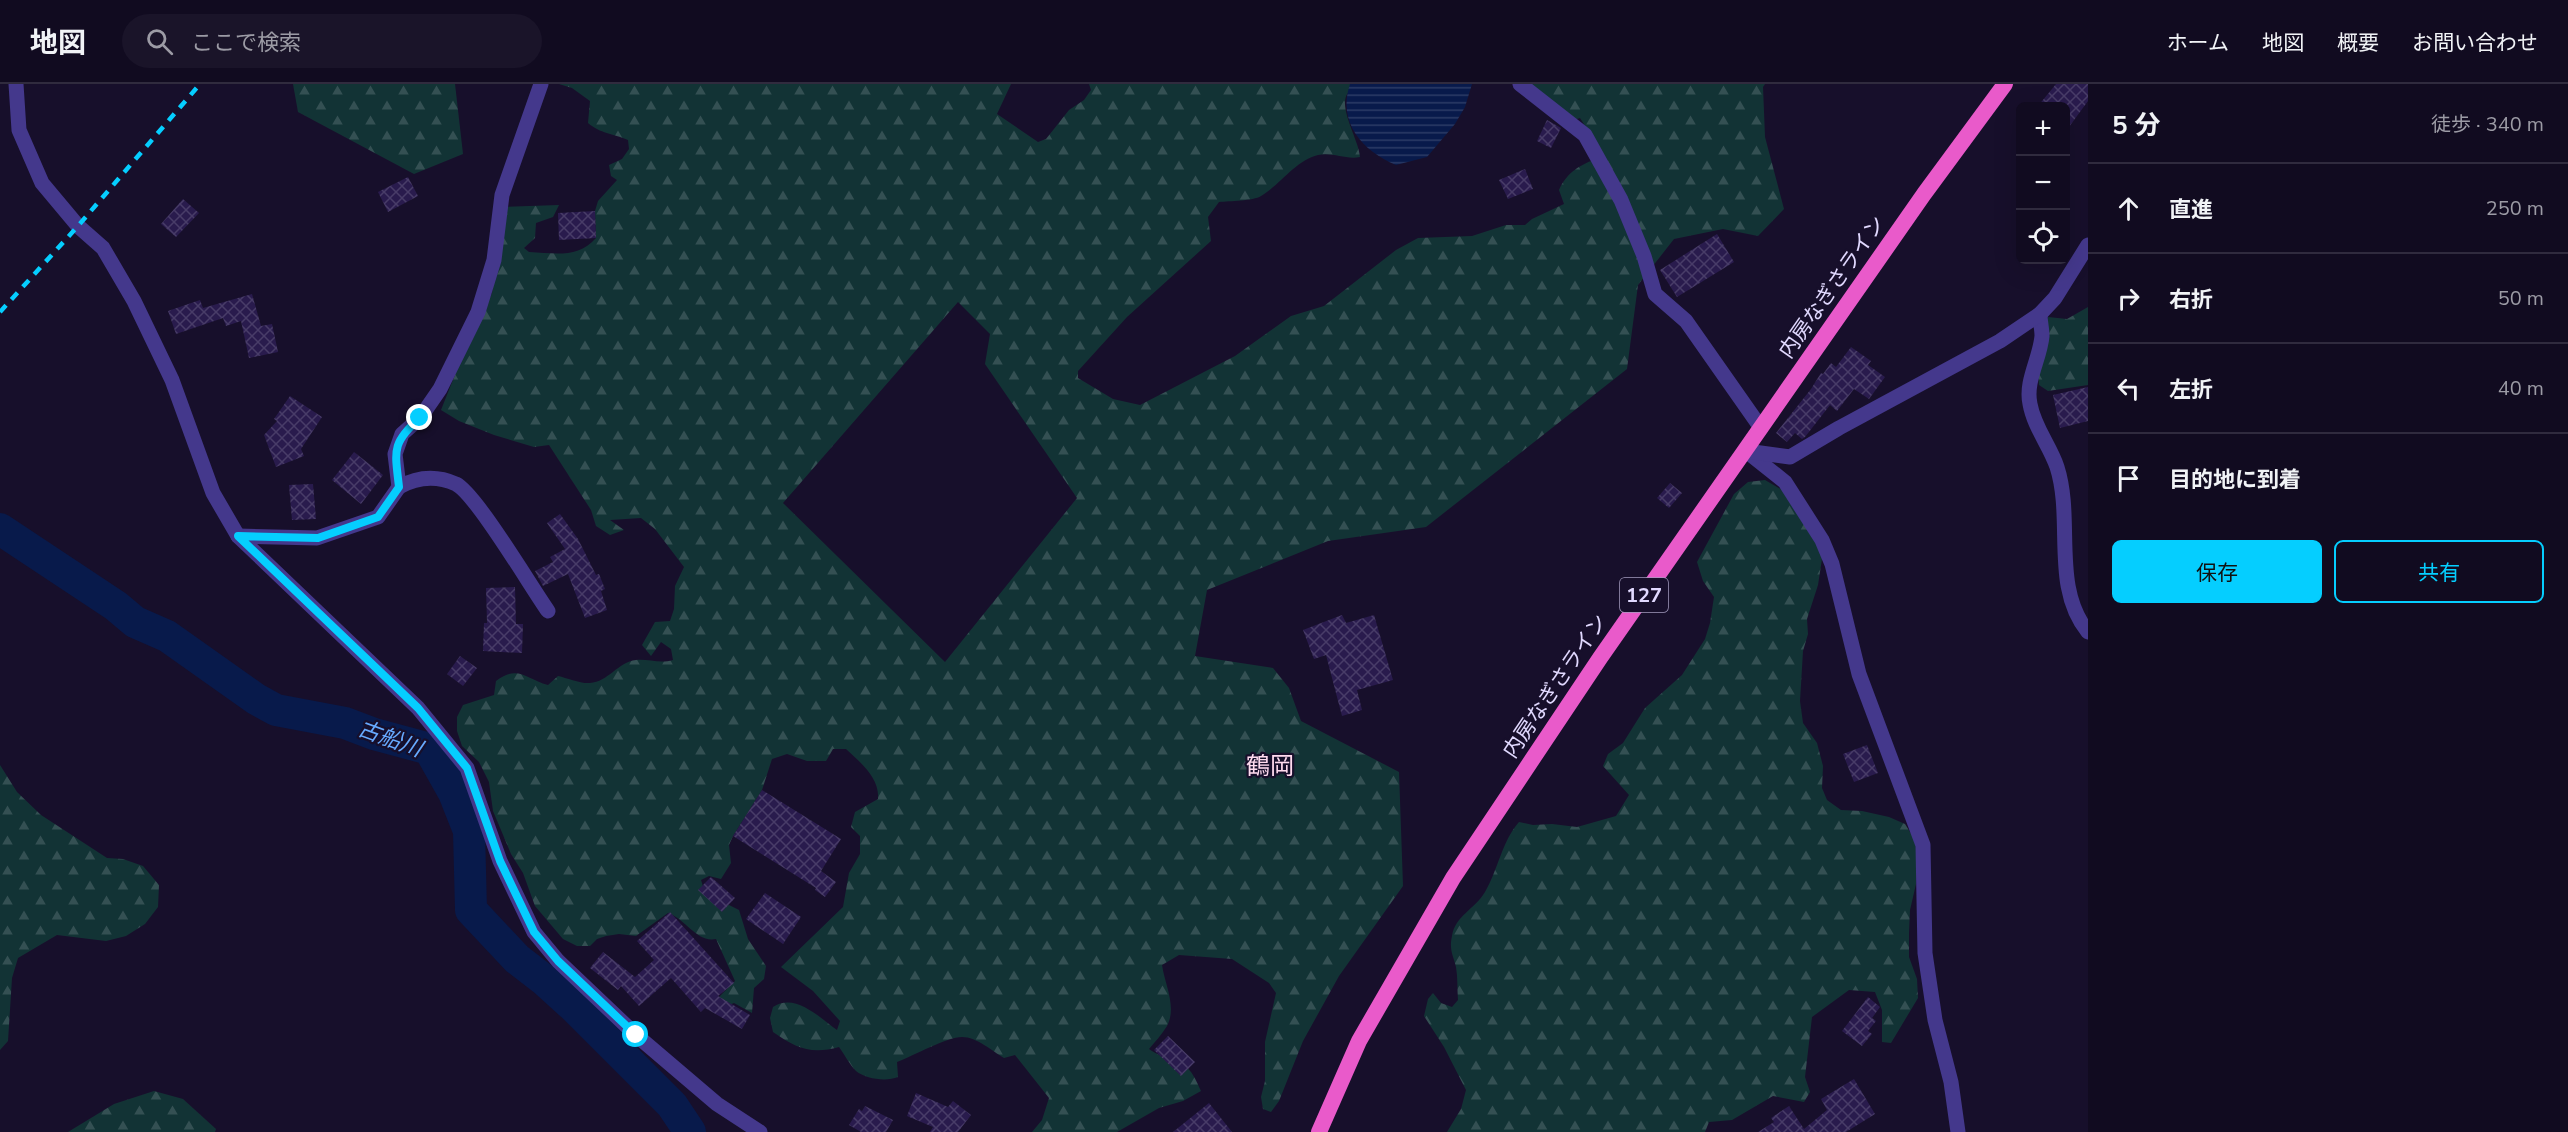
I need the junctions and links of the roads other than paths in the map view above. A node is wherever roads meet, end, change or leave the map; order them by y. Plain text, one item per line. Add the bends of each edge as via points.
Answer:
1 (16, 84) edge
2 (541, 84) edge
3 (1521, 84) edge
4 (2005, 84) edge
5 (2088, 244) edge
6 (2040, 314) junction
7 (1761, 429) junction
8 (1746, 451) junction
9 (399, 487) junction
10 (238, 536) junction
11 (548, 611) dead end
12 (2088, 632) edge
13 (1319, 1131) edge
14 (760, 1132) edge
15 (1958, 1132) edge

1 - 10 street via 19,130 42,183 78,226 103,248 134,301 172,380 213,493
2 - 9 street via 502,195 494,260 478,312 440,389 420,418 402,434 395,454
3 - 7 street via 1585,135 1621,200 1655,294 1686,321
4 - 7 highway, 内房なぎさライン / 127
5 - 6 street via 2055,298
6 - 8 street via 2000,341 1790,457
6 - 12 street via 2042,336 2030,384 2030,404 2057,468 2066,520 2071,597
7 - 8 highway, 内房なぎさライン / 127
8 - 13 highway, 内房なぎさライン / 127 via 1600,658 1453,878 1359,1041
8 - 15 street via 1785,483 1822,540 1832,564 1859,674 1923,845 1925,953
9 - 10 street via 378,517 318,538
9 - 11 street via 425,478 457,485 493,528
10 - 14 street via 418,708 467,768 500,861 534,932 558,961 636,1035 710,1097

